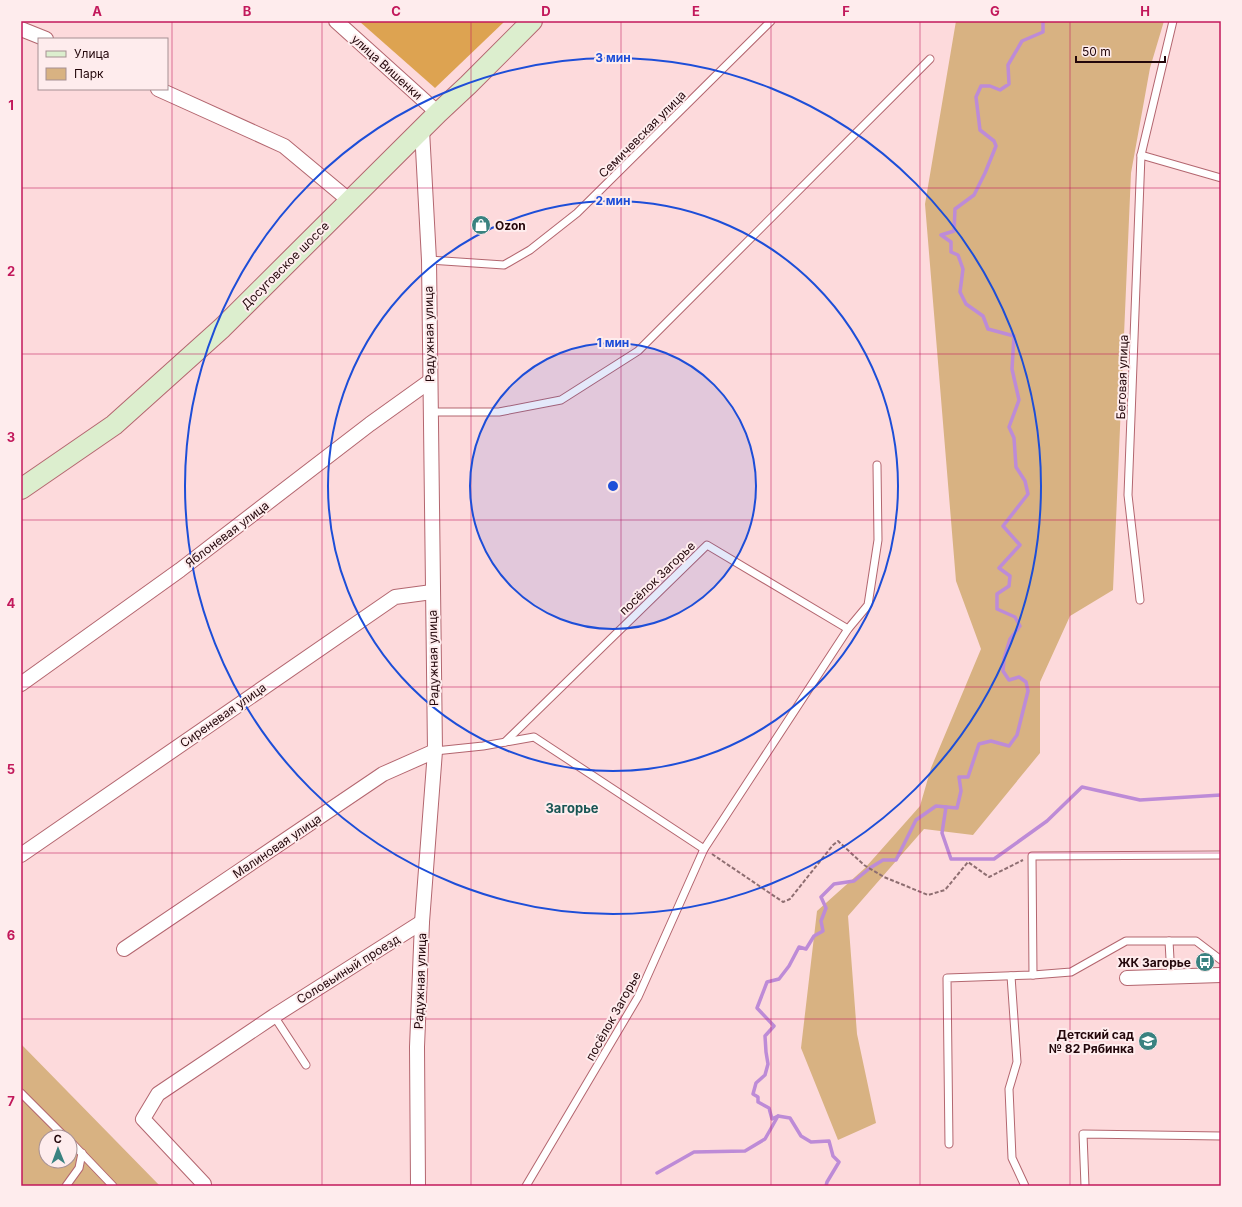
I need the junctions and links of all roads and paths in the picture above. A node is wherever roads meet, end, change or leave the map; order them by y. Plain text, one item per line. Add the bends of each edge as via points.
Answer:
1 (336, 21) edge
2 (532, 21) edge
3 (771, 21) edge
4 (1173, 21) edge
5 (21, 29) edge
6 (44, 38) edge
7 (930, 59) dead end
8 (160, 90) edge
9 (438, 113) junction
10 (422, 130) junction
11 (1141, 155) junction
12 (1221, 178) edge
13 (350, 201) junction
14 (429, 260) junction
15 (430, 381) junction
16 (430, 412) junction
17 (877, 465) dead end
18 (21, 489) edge
19 (432, 592) junction
20 (1140, 600) dead end
21 (848, 629) junction
22 (21, 684) edge
23 (505, 742) junction
24 (435, 751) junction
25 (704, 849) junction
26 (21, 855) edge
27 (1032, 856) junction
28 (1221, 856) edge
29 (422, 922) junction
30 (1169, 941) junction
31 (124, 949) dead end
32 (1221, 960) edge
33 (1033, 975) junction
34 (1221, 975) edge
35 (1012, 976) junction
36 (1171, 977) junction
37 (1127, 978) dead end
38 (274, 1016) junction
39 (306, 1065) dead end
40 (21, 1093) edge
41 (58, 1129) edge
42 (1221, 1136) edge
43 (950, 1144) dead end
44 (78, 1149) edge
45 (82, 1153) junction
46 (66, 1186) edge
47 (113, 1186) edge
48 (204, 1186) edge
49 (418, 1186) edge
50 (526, 1186) edge
51 (1025, 1186) edge
52 (1085, 1186) edge

1 - 9 street, улица Вишенки
2 - 9 main road, Досуговское шоссе
3 - 14 lane, Семичевская улица via 577,213 530,250 504,265
4 - 11 lane, Беговая улица
5 - 6 street
7 - 16 lane via 638,351 561,400 499,412
8 - 13 street via 284,146
9 - 10 main road, Досуговское шоссе
10 - 13 main road, Досуговское шоссе
10 - 14 street, Радужная улица
11 - 12 lane
11 - 20 lane, Беговая улица via 1128,495
13 - 18 main road, Досуговское шоссе via 222,328 114,425
14 - 15 street, Радужная улица
15 - 16 street, Радужная улица
15 - 22 street, Яблоневая улица via 180,570
16 - 19 street, Радужная улица
17 - 21 lane, посёлок Загорье via 878,540 868,605
19 - 24 street, Радужная улица
19 - 26 street, Сиреневая улица via 395,597
21 - 23 lane, посёлок Загорье via 707,545
21 - 25 lane, посёлок Загорье
23 - 24 lane
23 - 25 lane via 534,737
24 - 29 street, Радужная улица
24 - 31 street, Малиновая улица via 383,774
25 - 27 path via 783,902 790,899 838,841 864,865 884,877 928,895 945,890 968,862 989,877
25 - 50 lane, посёлок Загорье via 638,997
27 - 28 lane
27 - 33 lane
29 - 38 street, Соловьиный проезд
29 - 49 street, Радужная улица via 417,1047
30 - 32 lane via 1196,941
30 - 33 lane via 1126,942 1071,972
30 - 36 lane
33 - 35 lane
34 - 36 street
35 - 43 lane via 947,978
35 - 51 lane via 1017,1062 1009,1089 1012,1158
36 - 37 street
38 - 39 lane
38 - 48 street, Соловьиный проезд via 158,1094 143,1119
40 - 41 lane
42 - 52 lane via 1084,1134
44 - 45 lane
45 - 46 lane via 79,1168
45 - 47 lane

